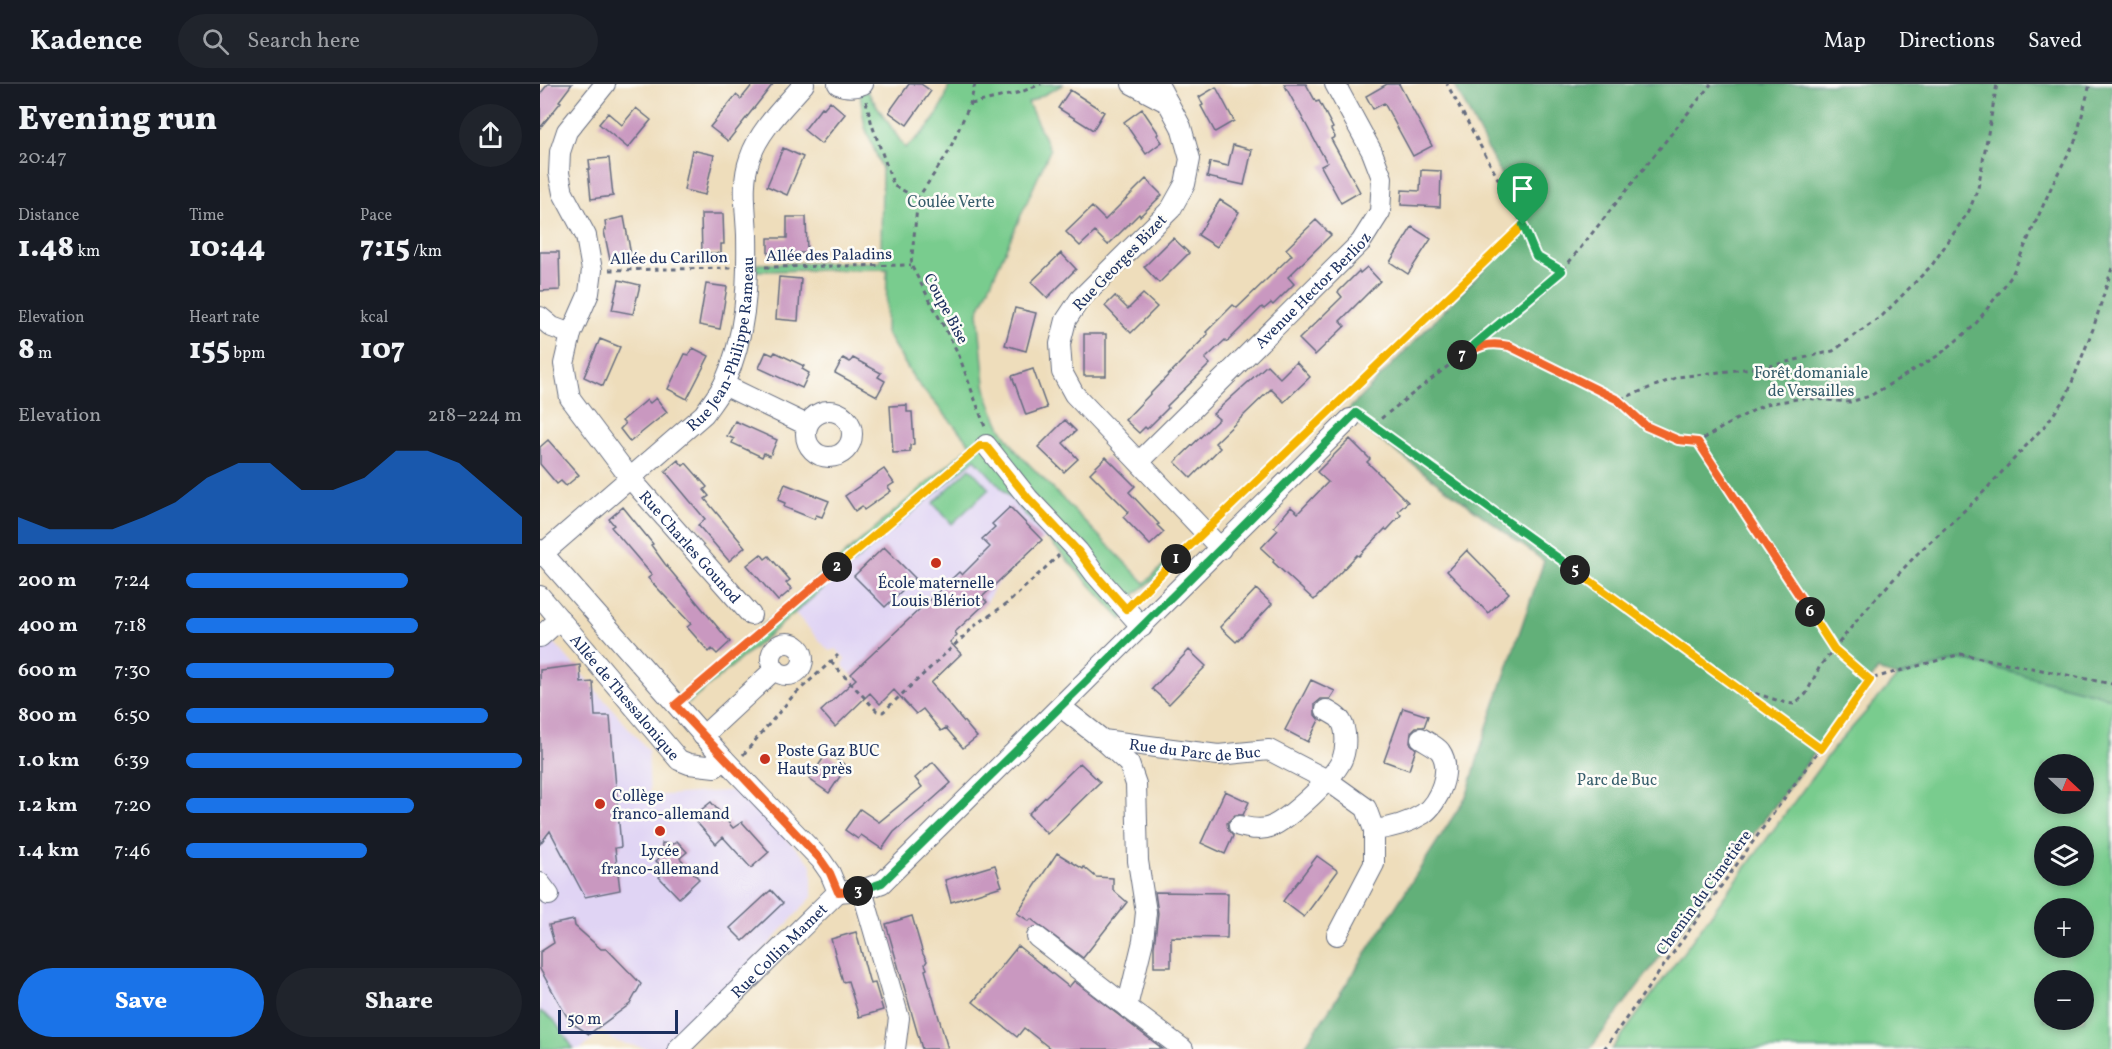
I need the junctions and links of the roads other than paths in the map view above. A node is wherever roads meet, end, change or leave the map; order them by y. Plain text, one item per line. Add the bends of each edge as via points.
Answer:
1 (605, 84) edge
2 (804, 84) edge
3 (838, 84) edge
4 (862, 84) edge
5 (1132, 84) edge
6 (1158, 84) edge
7 (1335, 84) edge
8 (1168, 103) junction
9 (540, 318) edge
10 (571, 334) junction
11 (724, 385) junction
12 (1350, 419) road end
13 (807, 425) dead end
14 (986, 446) road end
15 (1140, 461) junction
16 (630, 478) junction
17 (1221, 549) junction
18 (541, 553) edge
19 (540, 596) edge
20 (751, 615) dead end
21 (560, 620) junction
22 (1142, 627) junction
23 (540, 637) edge
24 (775, 669) dead end
25 (1061, 707) junction
26 (1326, 710) dead end
27 (703, 736) junction
28 (1421, 738) dead end
29 (1103, 741) junction
30 (728, 763) junction
31 (1327, 780) junction
32 (1239, 826) dead end
33 (1374, 830) junction
34 (862, 890) junction
35 (838, 892) junction
36 (1337, 935) dead end
37 (1037, 937) dead end
38 (1126, 1007) junction
39 (678, 1049) edge
40 (896, 1049) edge
41 (1183, 1049) edge

1 - 10 street, Rue Charles Gounod via 567,131 560,152 563,193 586,236 592,270 589,293
2 - 11 street, Rue Jean-Philippe Rameau via 759,139 750,157 745,179 746,305
3 - 4 street
5 - 8 street
6 - 8 street, Rue Georges Bizet
7 - 15 street, Avenue Hector Berlioz via 1382,178 1380,212 1361,242
8 - 15 street, Rue Georges Bizet via 1181,127 1190,159 1185,184 1171,209 1080,299 1066,320 1060,344 1062,372 1074,394
9 - 10 street
10 - 16 street, Rue Charles Gounod via 564,364 570,398
11 - 13 street
11 - 16 street, Rue Jean-Philippe Rameau via 704,414
12 - 17 street
14 - 22 street
15 - 17 street, Rue Georges Bizet
16 - 18 street, Rue Jean-Philippe Rameau
16 - 20 street, Rue Charles Gounod
17 - 22 street
18 - 27 street, Rue Collin Mamet
19 - 21 street, Allée de Thessalonique
21 - 23 street
21 - 30 street, Allée de Thessalonique via 679,760 715,767
22 - 25 street
24 - 27 street
25 - 29 street
25 - 34 street via 882,883
26 - 31 street via 1341,721 1345,736 1342,759
27 - 30 street, Rue Collin Mamet
28 - 33 street via 1440,750 1446,765 1441,790 1425,813 1398,827
29 - 31 street, Rue du Parc de Buc via 1218,755 1269,750
29 - 38 street via 1129,765 1136,784 1138,861 1146,912 1143,941
30 - 35 street, Rue Collin Mamet via 821,860
31 - 32 street via 1292,814 1269,827
31 - 33 street, Rue du Parc de Buc via 1366,808
33 - 36 street, Rue du Parc de Buc via 1374,864
34 - 35 street
34 - 40 street via 899,1018
35 - 39 street, Rue Collin Mamet
37 - 38 street
38 - 41 street

